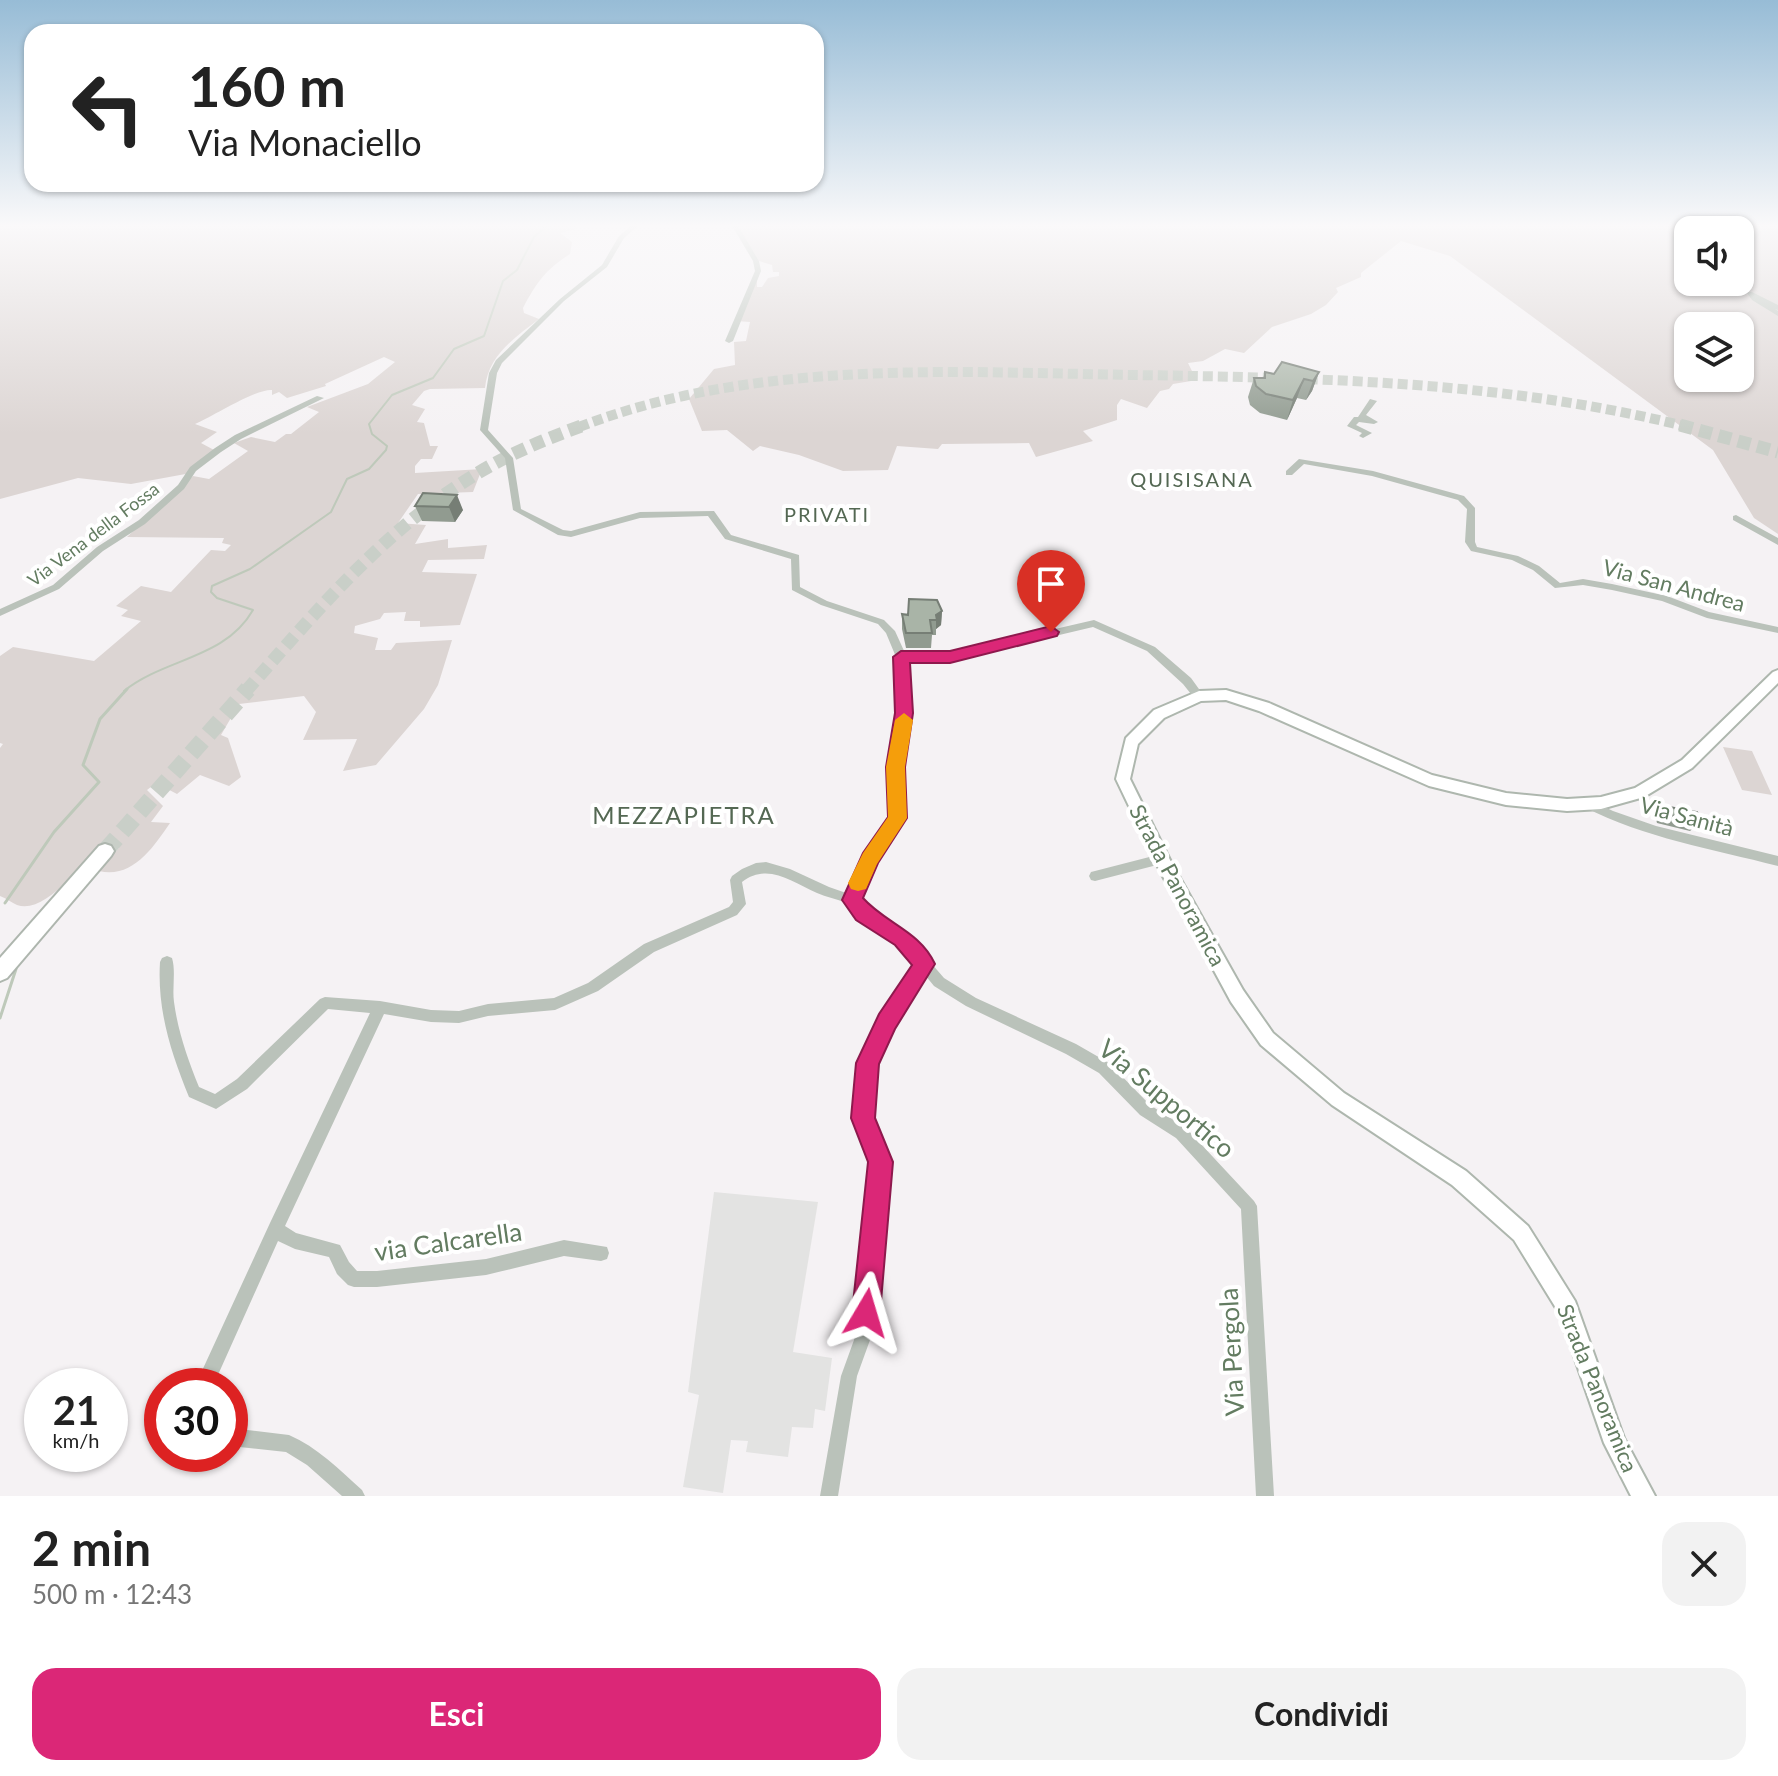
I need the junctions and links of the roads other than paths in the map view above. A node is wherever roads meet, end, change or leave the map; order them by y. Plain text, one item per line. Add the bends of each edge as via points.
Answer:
1 (569, 294) edge
2 (749, 294) edge
3 (729, 341) dead end
4 (320, 398) dead end
5 (1373, 401) dead end
6 (1363, 436) dead end
7 (1289, 473) dead end
8 (1736, 518) dead end
9 (1778, 542) edge
10 (0, 613) edge
11 (1778, 630) edge
12 (901, 657) junction
13 (1778, 675) edge
14 (1199, 696) junction
15 (1588, 804) junction
16 (105, 851) tunnel mouth
17 (1161, 859) junction
18 (1778, 861) edge
19 (1095, 876) dead end
20 (81, 880) junction
21 (852, 900) junction
22 (0, 954) edge
23 (167, 962) dead end
24 (924, 964) junction
25 (0, 972) edge
26 (380, 1007) junction
27 (1249, 1206) joint
28 (275, 1228) junction
29 (601, 1253) dead end
30 (212, 1368) edge
31 (248, 1439) edge
32 (356, 1496) edge
33 (829, 1496) edge
34 (1265, 1496) edge
35 (1643, 1496) edge

1 - 12 street via 493,373 484,430 509,458 517,510 571,534 640,515 711,513 728,537 796,557 795,588 881,622
2 - 3 street
4 - 10 street, Via Vena della Fossa via 218,450 142,522 56,587
5 - 6 street via 1361,416 1373,423 1357,419 1351,426 1368,433
7 - 11 street, Via San Andrea via 1302,461 1461,498 1472,513 1474,549 1515,558 1552,584 1612,587
8 - 9 street
12 - 14 street via 950,657 1094,623 1151,649
12 - 21 street via 904,722 896,767 898,818 870,859
13 - 15 main road, Strada Panoramica via 1687,764 1639,793
14 - 15 main road, Strada Panoramica via 1226,695 1264,707 1429,780 1506,799
14 - 17 main road, Strada Panoramica via 1159,714 1131,742 1123,779
15 - 18 street, Via Sanità via 1621,819
16 - 20 highway
17 - 19 street
17 - 35 main road, Strada Panoramica via 1237,996 1267,1039 1338,1099 1459,1178 1521,1233 1568,1308 1615,1443
20 - 22 highway
20 - 25 highway
21 - 24 street, Via Supportico via 902,938
21 - 26 street, Via Supportico via 763,866 736,880 740,904 733,911 649,948 593,987 555,1004 459,1017
23 - 26 street via 172,1036 194,1092 209,1101 226,1098 325,1003
24 - 27 street, Via Supportico via 939,982 971,1002 1104,1068 1145,1110 1181,1133
24 - 33 street via 868,1063 863,1118 880,1162 870,1285
26 - 28 street
27 - 34 street, Via Pergola
28 - 29 street, via Calcarella via 282,1237 334,1251 354,1279 486,1267 564,1248
28 - 30 street
31 - 32 street via 289,1444

